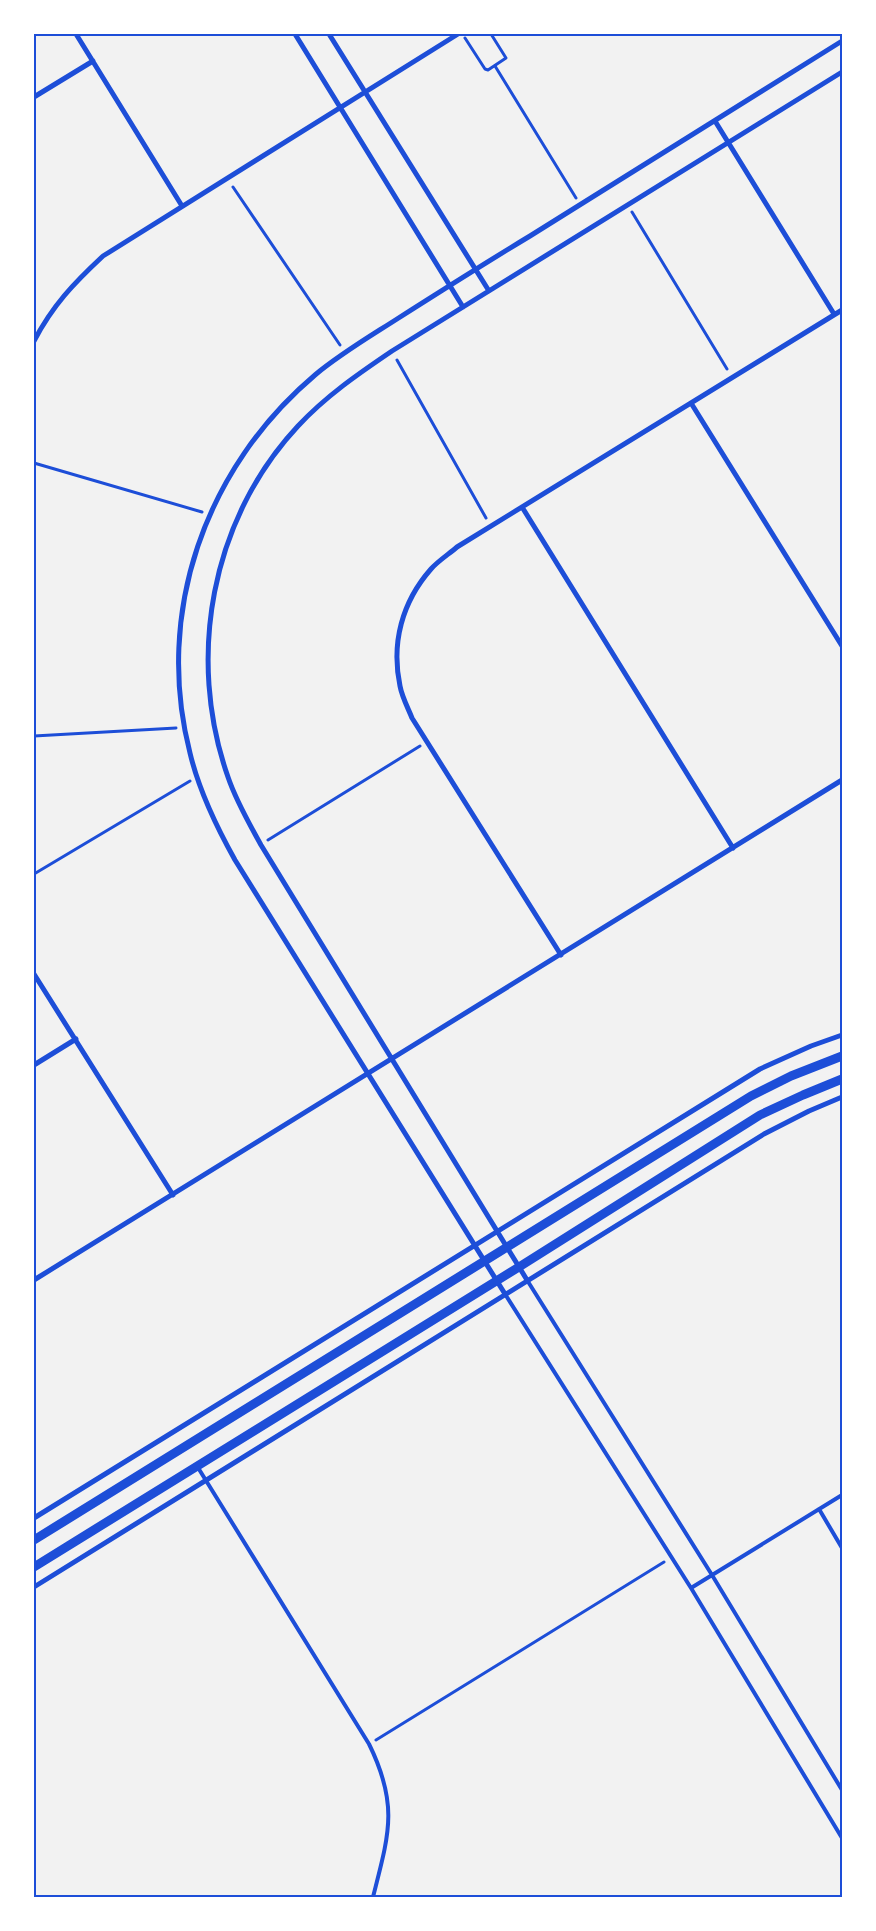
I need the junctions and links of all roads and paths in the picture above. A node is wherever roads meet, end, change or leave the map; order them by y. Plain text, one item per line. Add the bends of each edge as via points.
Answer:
1 (76, 34) edge
2 (294, 34) edge
3 (329, 34) edge
4 (458, 34) edge
5 (462, 34) edge
6 (491, 34) edge
7 (842, 42) edge
8 (93, 61) junction
9 (495, 66) junction
10 (842, 72) edge
11 (365, 92) junction
12 (34, 97) edge
13 (340, 107) junction
14 (715, 121) junction
15 (728, 143) junction
16 (227, 178) junction
17 (580, 204) junction
18 (628, 205) junction
19 (182, 206) junction
20 (475, 269) junction
21 (450, 285) junction
22 (489, 291) junction
23 (463, 307) junction
24 (842, 310) edge
25 (834, 314) junction
26 (34, 341) edge
27 (392, 351) junction
28 (345, 352) junction
29 (732, 377) junction
30 (691, 403) junction
31 (34, 463) edge
32 (522, 507) junction
33 (210, 514) junction
34 (490, 527) junction
35 (842, 646) edge
36 (184, 728) junction
37 (34, 736) edge
38 (427, 741) junction
39 (196, 777) junction
40 (842, 780) edge
41 (261, 845) junction
42 (733, 848) junction
43 (34, 874) edge
44 (561, 955) junction
45 (34, 974) edge
46 (842, 1035) edge
47 (76, 1039) junction
48 (842, 1056) edge
49 (392, 1060) junction
50 (34, 1065) edge
51 (369, 1074) junction
52 (842, 1079) edge
53 (842, 1097) edge
54 (173, 1195) junction
55 (497, 1232) junction
56 (475, 1245) junction
57 (506, 1247) junction
58 (484, 1260) junction
59 (519, 1267) junction
60 (34, 1280) edge
61 (497, 1280) junction
62 (527, 1280) junction
63 (505, 1294) junction
64 (196, 1466) junction
65 (206, 1480) junction
66 (842, 1495) edge
67 (819, 1509) junction
68 (34, 1518) edge
69 (34, 1540) edge
70 (842, 1548) edge
71 (672, 1558) junction
72 (34, 1567) edge
73 (712, 1575) junction
74 (34, 1587) edge
75 (691, 1588) junction
76 (369, 1744) junction
77 (842, 1790) edge
78 (842, 1838) edge
79 (373, 1897) edge

1 - 8 street
2 - 13 street
3 - 11 street
4 - 11 street
5 - 9 path via 487,70
6 - 9 path via 506,57
7 - 14 street
8 - 12 street
8 - 19 street
9 - 17 path
10 - 15 street
11 - 13 street
11 - 20 street
13 - 16 street
13 - 21 street
14 - 15 street
14 - 17 street
15 - 18 street
15 - 25 street
16 - 19 street
16 - 28 path
17 - 20 street
18 - 22 street
18 - 29 path
19 - 26 street via 102,256 72,285
20 - 21 street
20 - 22 street
21 - 23 street
21 - 28 street
22 - 23 street
23 - 27 street
24 - 25 street
25 - 29 street
27 - 34 path
27 - 41 street via 353,377 291,434 252,488 223,557 208,630 210,705 228,778
28 - 33 street via 316,373 266,423 225,482
29 - 30 street
30 - 32 street
30 - 35 street
31 - 33 path
32 - 34 street
32 - 42 street
33 - 36 street via 196,548 181,619 180,692
34 - 38 street via 432,567 412,593 400,623 396,656 400,688 412,718
36 - 37 path
36 - 39 street
38 - 41 path
38 - 44 street
39 - 43 path
39 - 51 street via 213,820 235,860
40 - 42 street
41 - 49 street
42 - 44 street
44 - 49 street
45 - 47 street
46 - 55 street via 760,1069
47 - 50 street
47 - 54 street
48 - 57 street via 751,1096
49 - 51 street
49 - 55 street
51 - 54 street
51 - 56 street
52 - 59 street via 760,1115
53 - 62 street via 764,1134
54 - 60 street
55 - 56 street
55 - 57 street
56 - 58 street
56 - 68 street
57 - 58 street
57 - 59 street
58 - 61 street
58 - 69 street
59 - 61 street
59 - 62 street
61 - 63 street
61 - 64 street
62 - 63 street
62 - 73 lane
63 - 65 street
63 - 71 lane
64 - 65 lane
64 - 72 street
65 - 74 street
65 - 76 lane
66 - 67 lane
67 - 70 lane
67 - 73 lane
71 - 75 lane
71 - 76 path
73 - 75 lane
73 - 77 lane
75 - 78 lane
76 - 79 lane via 387,1792 389,1818 387,1844

